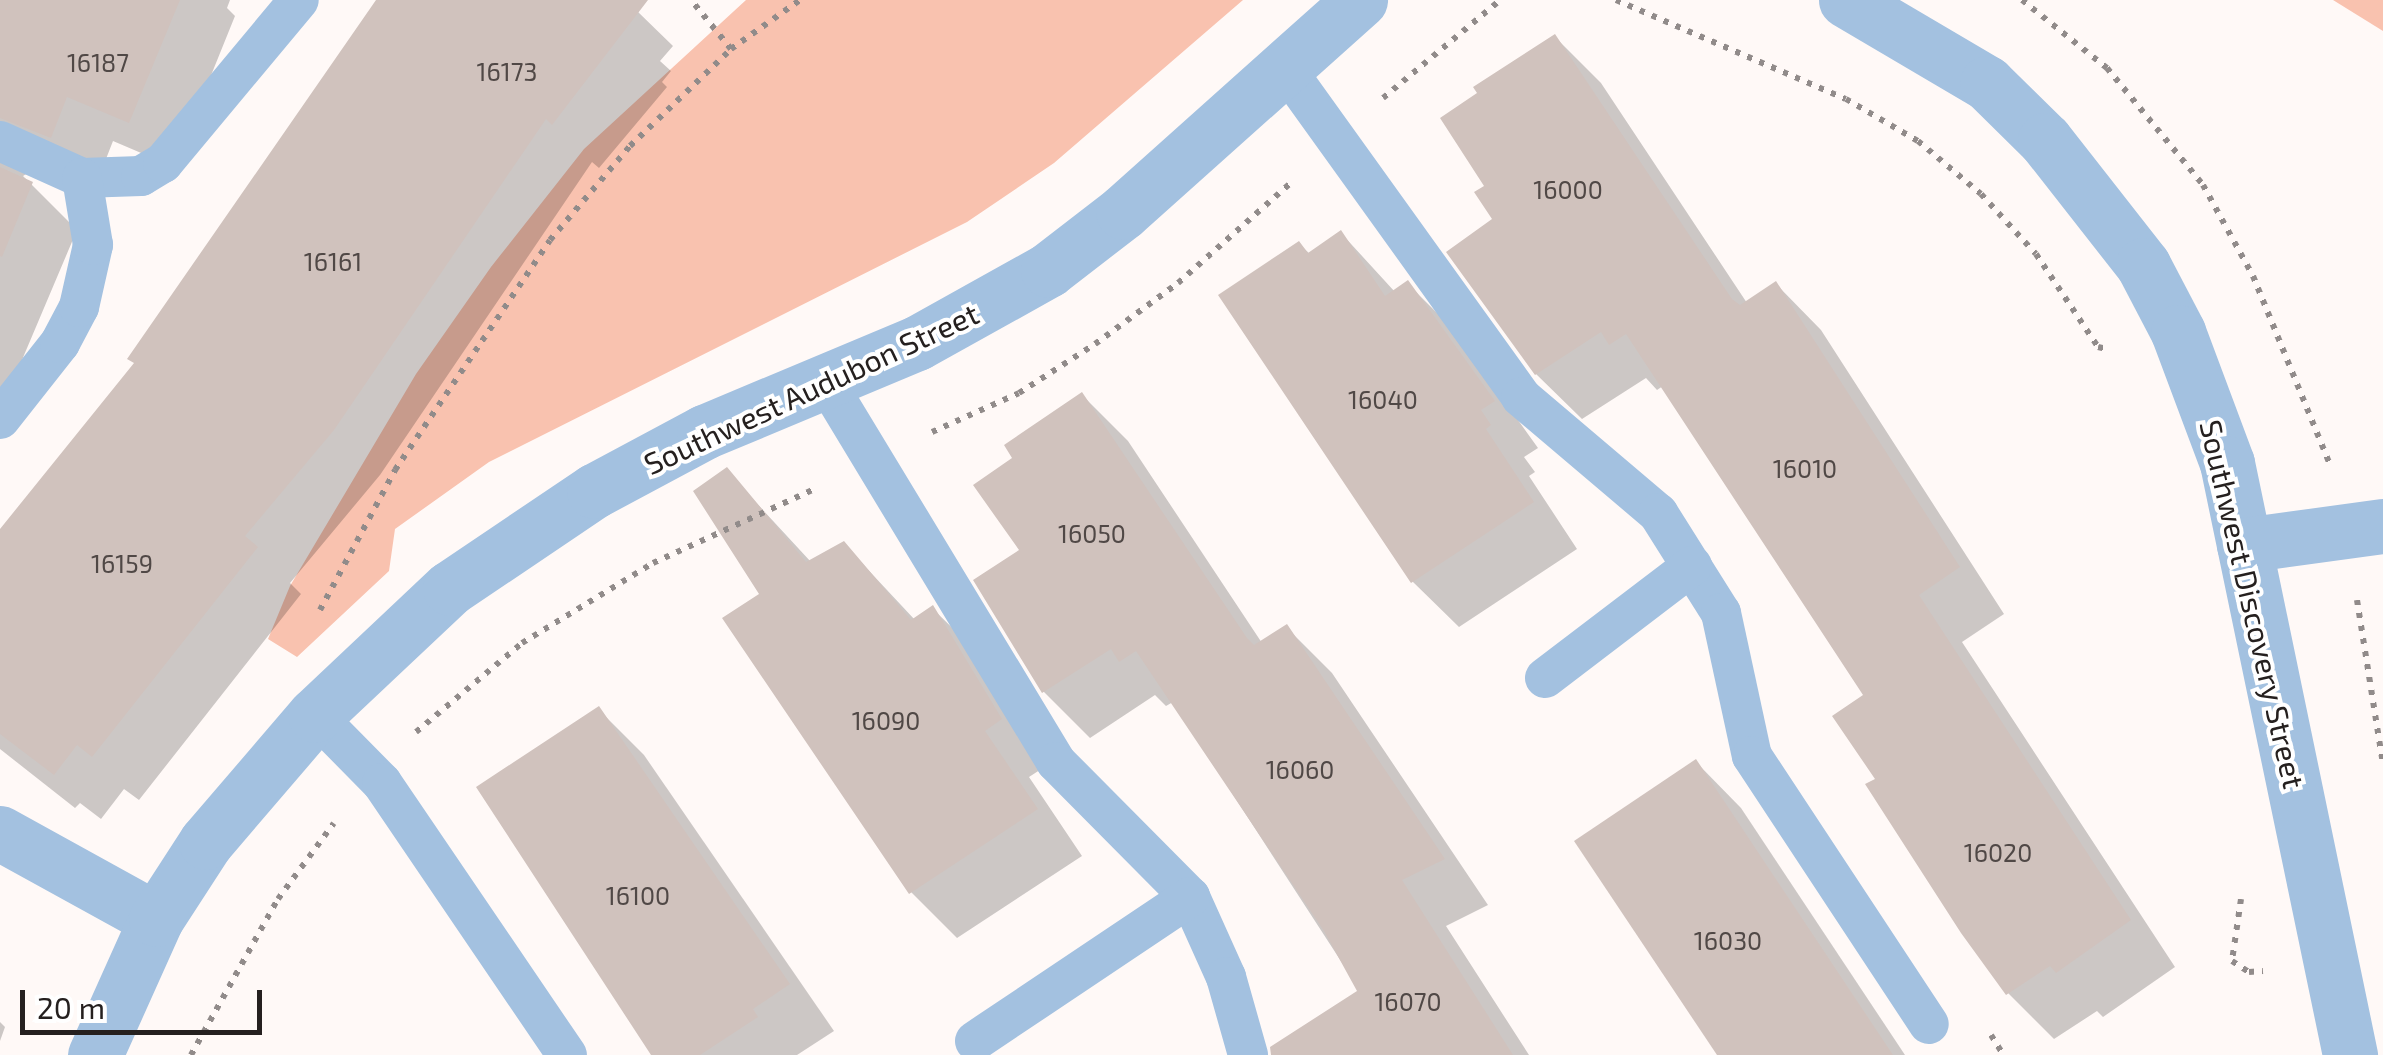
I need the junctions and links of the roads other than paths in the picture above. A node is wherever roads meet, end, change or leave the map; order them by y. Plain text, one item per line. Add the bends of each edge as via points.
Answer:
1 (298, 0) edge
2 (1360, 0) edge
3 (1846, 0) edge
4 (1284, 68) junction
5 (0, 141) edge
6 (82, 178) junction
7 (826, 382) junction
8 (0, 419) edge
9 (2363, 527) edge
10 (2244, 545) junction
11 (1692, 566) junction
12 (1545, 678) dead end
13 (315, 715) junction
14 (0, 832) edge
15 (1190, 897) junction
16 (156, 919) junction
17 (1928, 1024) dead end
18 (975, 1041) dead end
19 (95, 1055) edge
20 (567, 1055) edge
21 (1248, 1055) edge
22 (2350, 1055) edge

1 - 6 lane via 162,163 141,176
2 - 4 street, Southwest Audubon Street
3 - 10 street, Southwest Discovery Street via 1986,83 2096,200 2144,266 2178,332 2227,463
4 - 7 street, Southwest Audubon Street via 1048,270 985,310
4 - 11 lane via 1521,397 1636,490
5 - 6 lane
6 - 8 lane via 93,245 78,308 60,344
7 - 13 street, Southwest Audubon Street via 704,432 522,537 450,588
7 - 15 lane via 1056,762
9 - 10 street
10 - 22 street, Southwest Discovery Street
11 - 12 lane
11 - 17 lane via 1722,613 1752,756
13 - 16 street, Southwest Audubon Street via 252,782
13 - 20 lane via 372,773
14 - 16 street
15 - 18 lane
15 - 21 lane via 1221,963
16 - 19 street, Southwest Audubon Street

